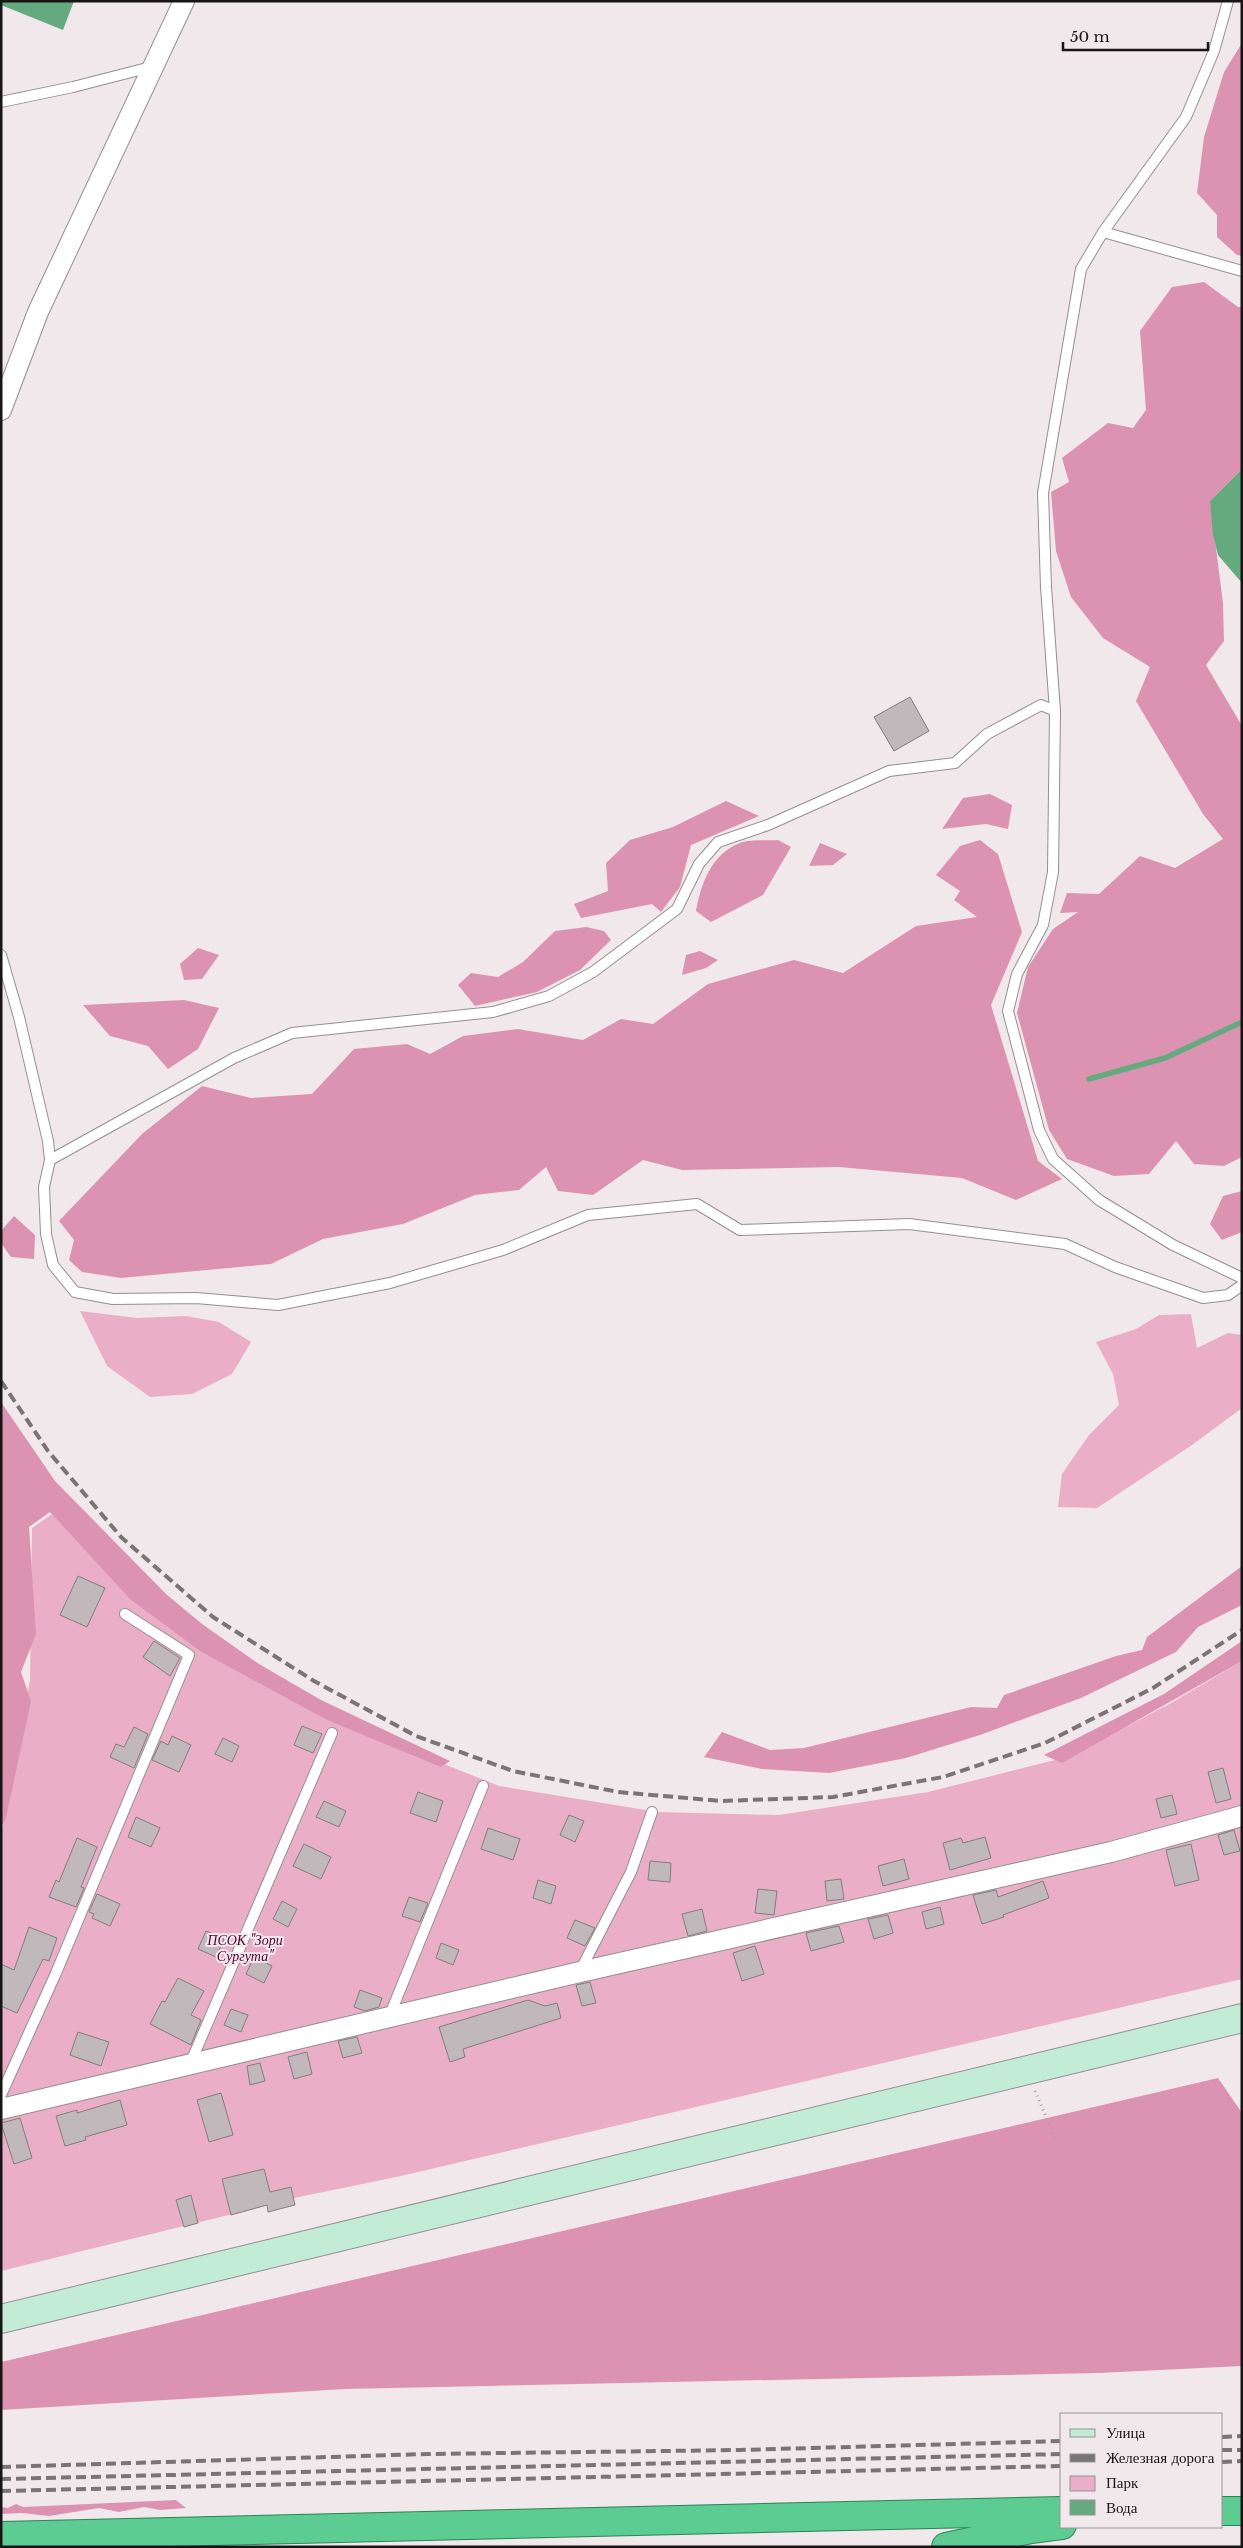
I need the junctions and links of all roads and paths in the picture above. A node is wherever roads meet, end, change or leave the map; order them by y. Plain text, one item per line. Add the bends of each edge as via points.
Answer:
1 (184, 1) edge
2 (1228, 1) edge
3 (151, 67) junction
4 (1, 102) edge
5 (1103, 232) junction
6 (1242, 271) edge
7 (1, 410) edge
8 (1055, 711) junction
9 (1, 956) edge
10 (50, 1160) junction
11 (1242, 1278) edge
12 (1242, 1285) edge
13 (125, 1614) dead end
14 (332, 1733) dead end
15 (483, 1786) dead end
16 (652, 1812) dead end
17 (1242, 1816) edge
18 (580, 1972) junction
19 (389, 2017) junction
20 (1242, 2018) edge
21 (190, 2064) junction
22 (1029, 2069) junction
23 (1, 2095) edge
24 (1, 2109) edge
25 (1058, 2142) dead end
26 (1, 2319) edge
27 (1060, 2510) edge
28 (1223, 2511) edge
29 (1242, 2511) edge
30 (1060, 2525) edge
31 (1, 2536) edge
32 (946, 2547) edge

1 - 3 street
2 - 5 lane via 1214,51 1186,117
3 - 4 lane
3 - 7 street via 38,312
5 - 6 lane
5 - 8 lane via 1081,269 1043,493
8 - 10 lane via 1041,706 987,734 955,763 888,771 768,825 718,842 699,864 677,909 593,972 550,996 493,1012 292,1033 234,1058
8 - 11 lane via 1053,872 1043,925 1017,974 1008,1010 1039,1130 1053,1159 1099,1200 1173,1245
9 - 10 lane via 19,1017
10 - 12 lane via 44,1188 46,1234 53,1264 75,1292 114,1299 196,1298 278,1305 390,1283 503,1250 588,1215 697,1204 740,1230 909,1224 1065,1244 1115,1267 1203,1298 1228,1295
13 - 23 lane via 189,1655 56,1973
14 - 21 lane
15 - 19 lane
16 - 18 lane via 631,1872
17 - 18 street via 1110,1852
18 - 19 street
19 - 21 street
20 - 22 main road
21 - 24 street
22 - 25 path via 1038,2102
22 - 26 main road
27 - 31 highway
28 - 29 highway
30 - 32 highway

